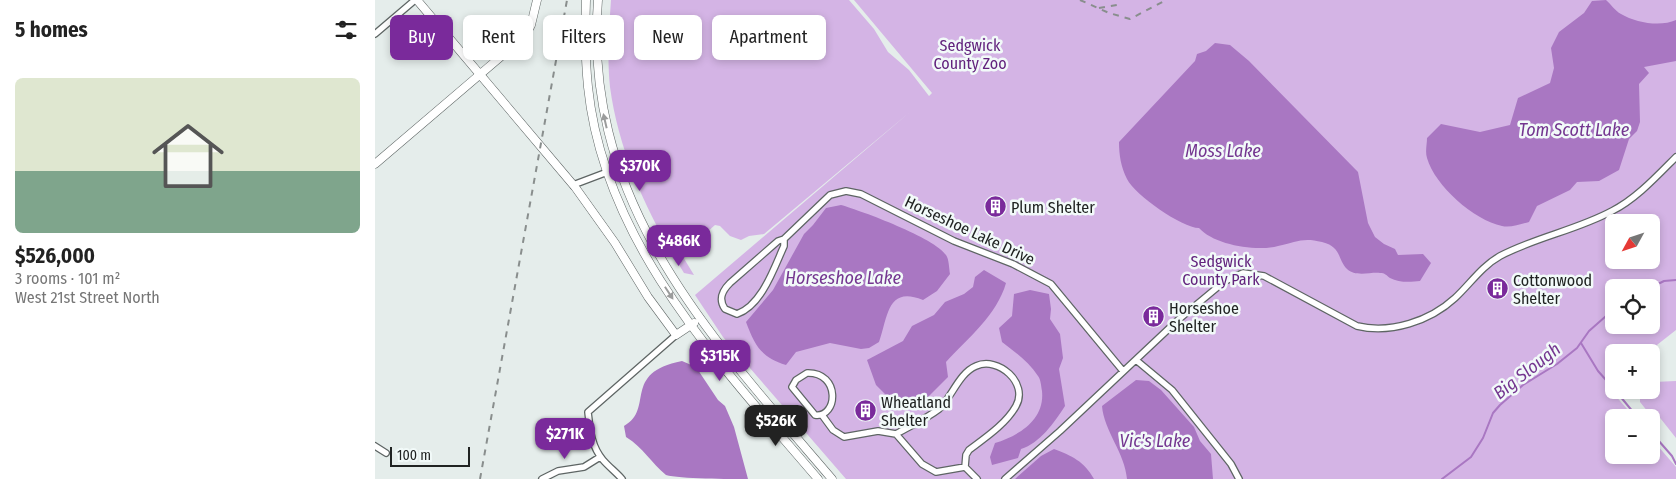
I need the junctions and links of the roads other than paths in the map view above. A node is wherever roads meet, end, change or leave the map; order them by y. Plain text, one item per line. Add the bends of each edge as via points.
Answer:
1 (416, 0) edge
2 (537, 0) edge
3 (586, 0) edge
4 (598, 0) edge
5 (375, 34) edge
6 (480, 76) junction
7 (1676, 157) edge
8 (375, 164) edge
9 (618, 168) junction
10 (607, 172) junction
11 (573, 185) junction
12 (784, 239) junction
13 (699, 319) junction
14 (689, 326) junction
15 (676, 335) junction
16 (1136, 360) junction
17 (1123, 371) junction
18 (822, 415) junction
19 (896, 434) junction
20 (375, 446) edge
21 (386, 453) dead end
22 (600, 456) junction
23 (965, 467) junction
24 (542, 479) edge
25 (623, 479) edge
26 (818, 479) edge
27 (832, 479) edge
28 (977, 479) edge
29 (1005, 479) edge
30 (1239, 479) edge

1 - 5 street
1 - 6 main road
2 - 6 main road via 525,36
3 - 10 main road via 588,88
9 -> 4 main road via 599,84
6 - 8 main road
6 - 11 main road
7 - 16 street via 1619,208 1498,257 1447,305 1413,322 1382,329 1357,326 1264,276 1243,273 1225,281
9 - 10 street
9 - 13 main road via 651,242
10 - 11 street
10 -> 14 main road via 640,244
11 - 15 main road
12 - 12 street, Horseshoe Lake Drive via 726,286 721,298 725,309 737,314 755,300 784,246
12 - 17 street, Horseshoe Lake Drive via 830,195 846,191 861,194 954,241 1013,264 1051,284
13 - 14 main road
13 - 27 main road
14 - 15 main road
14 - 26 main road
15 - 22 street via 588,412 591,436
16 - 17 street
16 - 30 street via 1172,390 1231,464
17 - 29 street via 1065,428
18 - 18 street via 832,398 830,383 817,374 801,375 792,384 793,390 815,415
18 - 19 street via 833,430 844,437 878,430
19 - 23 street via 922,464 936,472
19 - 23 street via 939,409 971,369 984,364 1005,368 1014,380 1019,397 1017,404 999,425 969,450
20 - 21 street
22 - 24 street via 584,467 558,471
22 - 25 street
23 - 28 street

